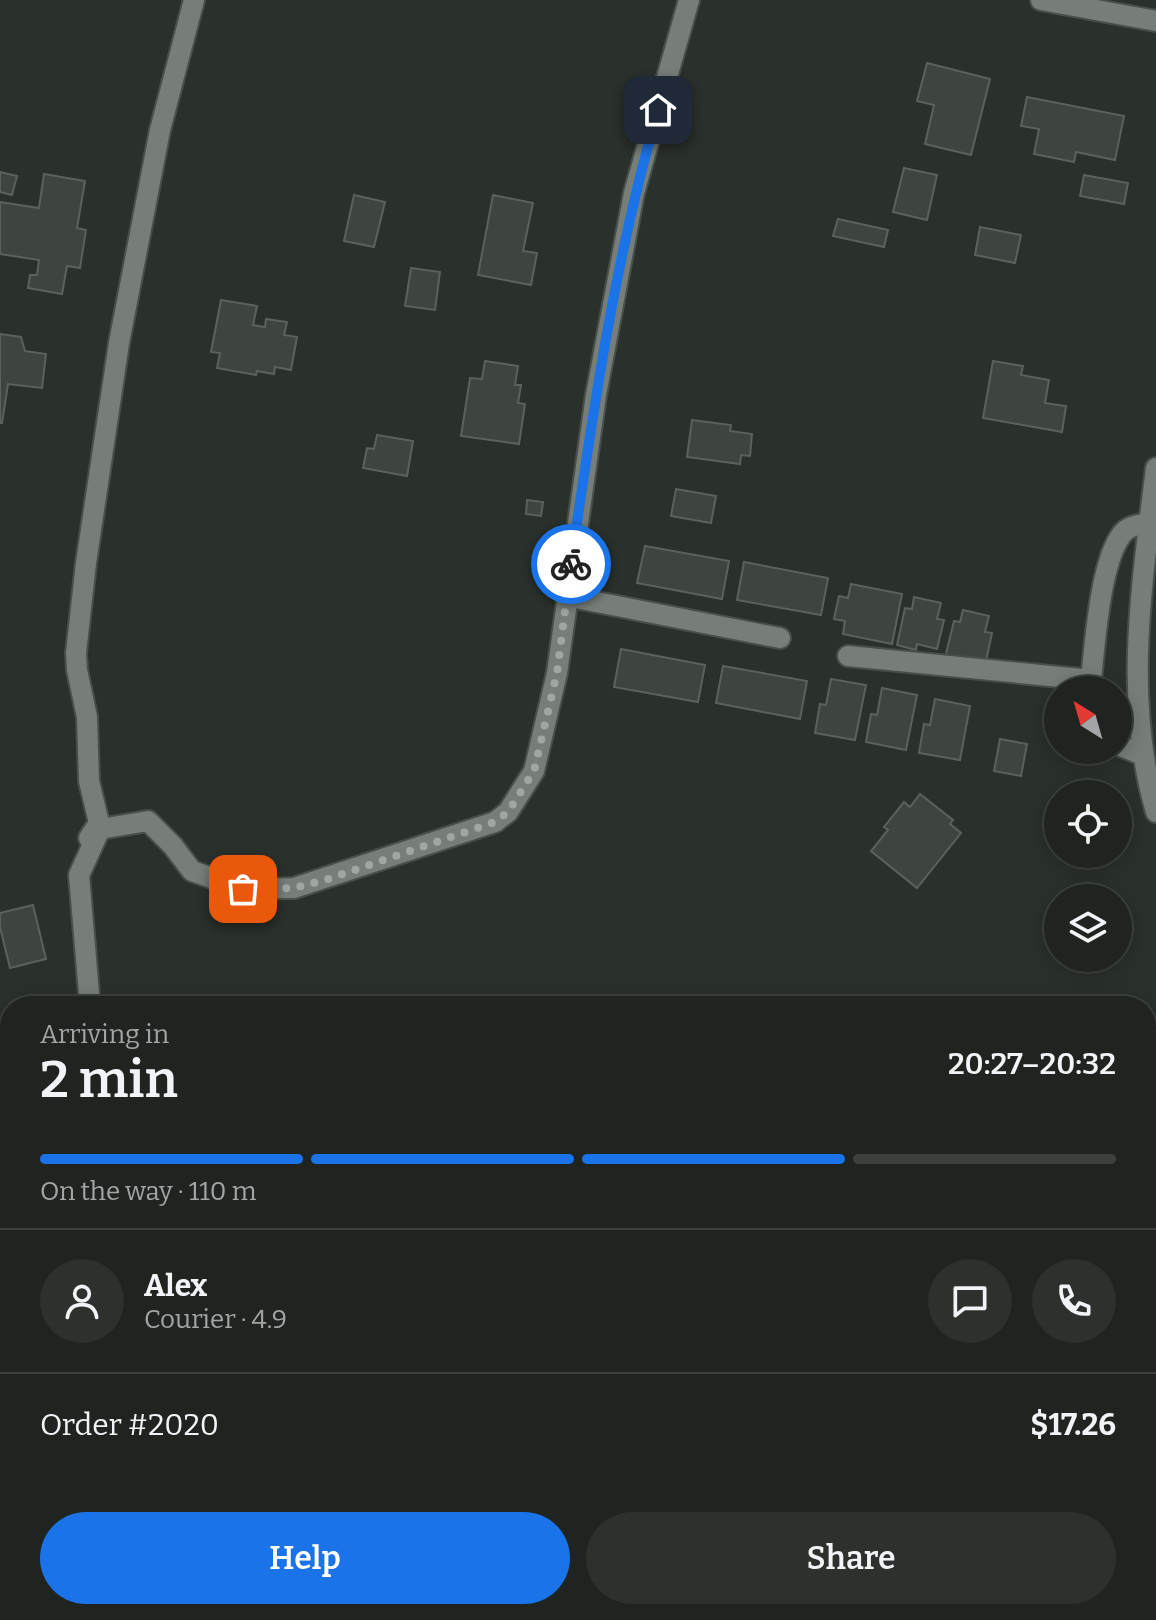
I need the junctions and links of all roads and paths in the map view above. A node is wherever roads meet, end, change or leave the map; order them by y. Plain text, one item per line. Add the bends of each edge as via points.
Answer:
1 (194, 0) edge
2 (689, 0) edge
3 (1041, 0) edge
4 (1156, 21) edge
5 (1156, 468) edge
6 (1150, 523) junction
7 (566, 596) junction
8 (780, 638) dead end
9 (848, 656) dead end
10 (1093, 676) edge
11 (1044, 679) edge
12 (1132, 751) edge
13 (1143, 755) junction
14 (1156, 812) edge
15 (77, 996) edge
16 (89, 996) edge

1 - 15 street via 160,130 119,343 86,563 76,653 87,717 89,781 99,823 79,852 76,867
2 - 7 street via 634,193
3 - 4 street
5 - 6 street
6 - 10 street via 1130,526 1110,555
6 - 13 street via 1137,642
7 - 8 street
7 - 16 street via 557,673 534,771 508,812 495,822 294,888 243,889 192,871 148,821 100,829 79,875
9 - 11 street
12 - 13 street
13 - 14 street

